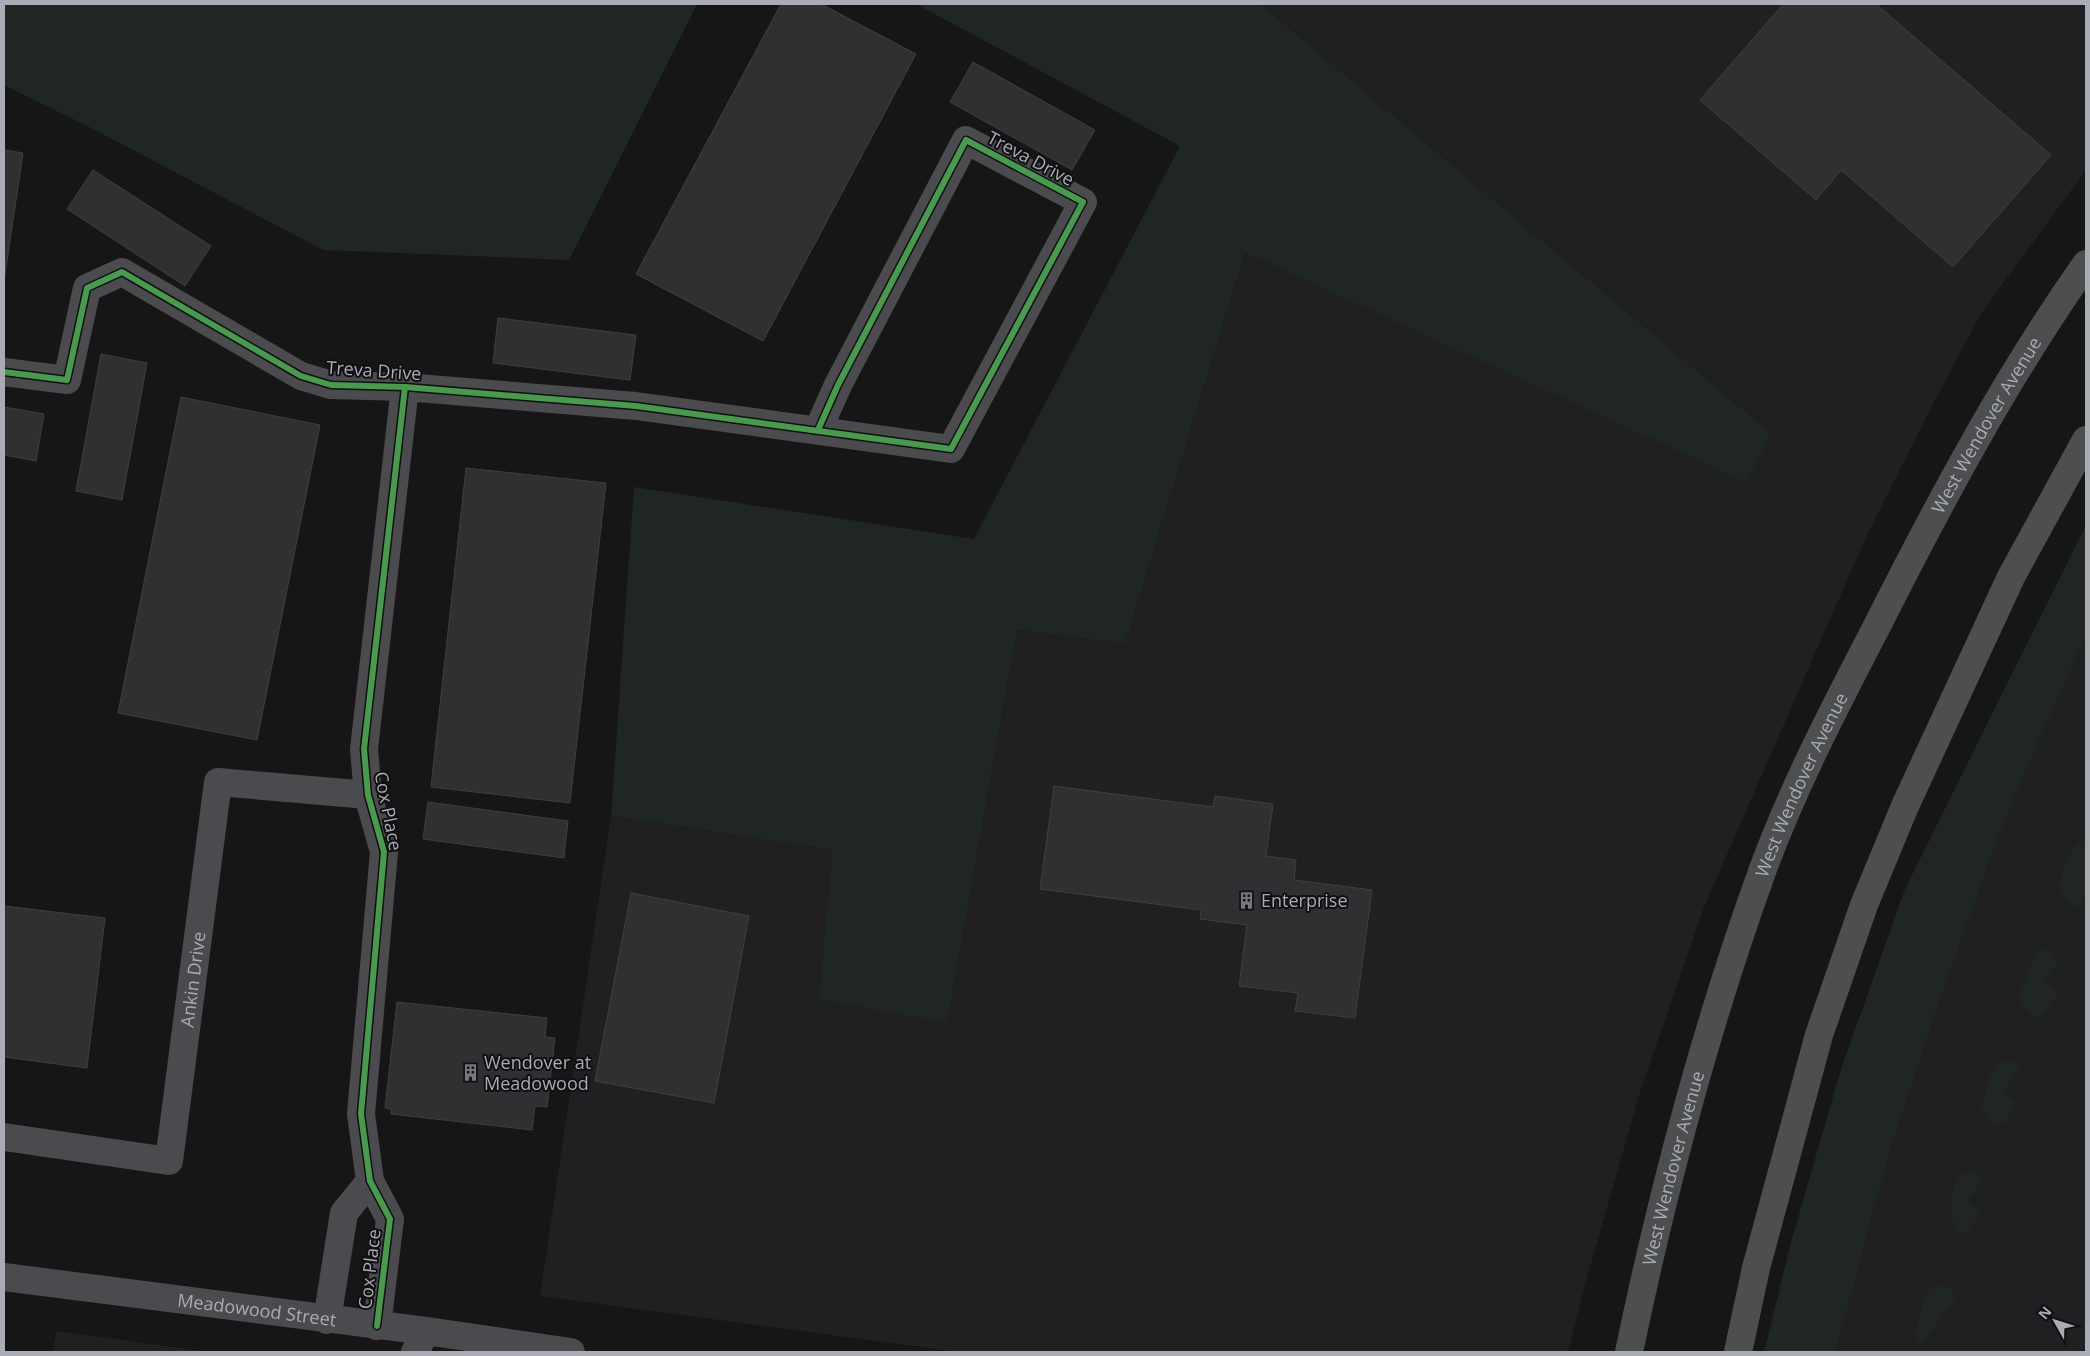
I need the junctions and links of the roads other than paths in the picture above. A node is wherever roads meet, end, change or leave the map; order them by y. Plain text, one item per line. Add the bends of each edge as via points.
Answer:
1 (2086, 264) edge
2 (4, 372) edge
3 (405, 386) junction
4 (818, 430) junction
5 (2086, 440) edge
6 (368, 796) junction
7 (4, 1137) edge
8 (370, 1181) junction
9 (4, 1276) edge
10 (328, 1320) junction
11 (377, 1326) junction
12 (421, 1342) edge
13 (570, 1352) edge
14 (1629, 1352) edge
15 (1738, 1352) edge

1 - 14 highway, West Wendover Avenue via 2010,382 1928,526 1804,771 1764,867 1717,1004 1652,1243
2 - 3 street, Treva Drive via 67,380 86,288 122,272 301,376 331,385
3 - 4 street, Treva Drive via 636,406
3 - 6 street, Cox Place via 364,749
4 - 4 street, Treva Drive via 951,449 1083,202 966,140 838,385
5 - 15 highway via 2011,577 1905,806 1864,905 1819,1035 1756,1268
6 - 7 street, Ankin Drive via 218,782 169,1161
6 - 8 street, Cox Place via 384,852 361,1114
8 - 10 street, Cox Place via 344,1213
8 - 11 street, Cox Place via 390,1219
9 - 10 street, Meadowood Street
10 - 11 street, Meadowood Street
11 - 12 street, Meadowood Street
12 - 13 street, Meadowood Street

